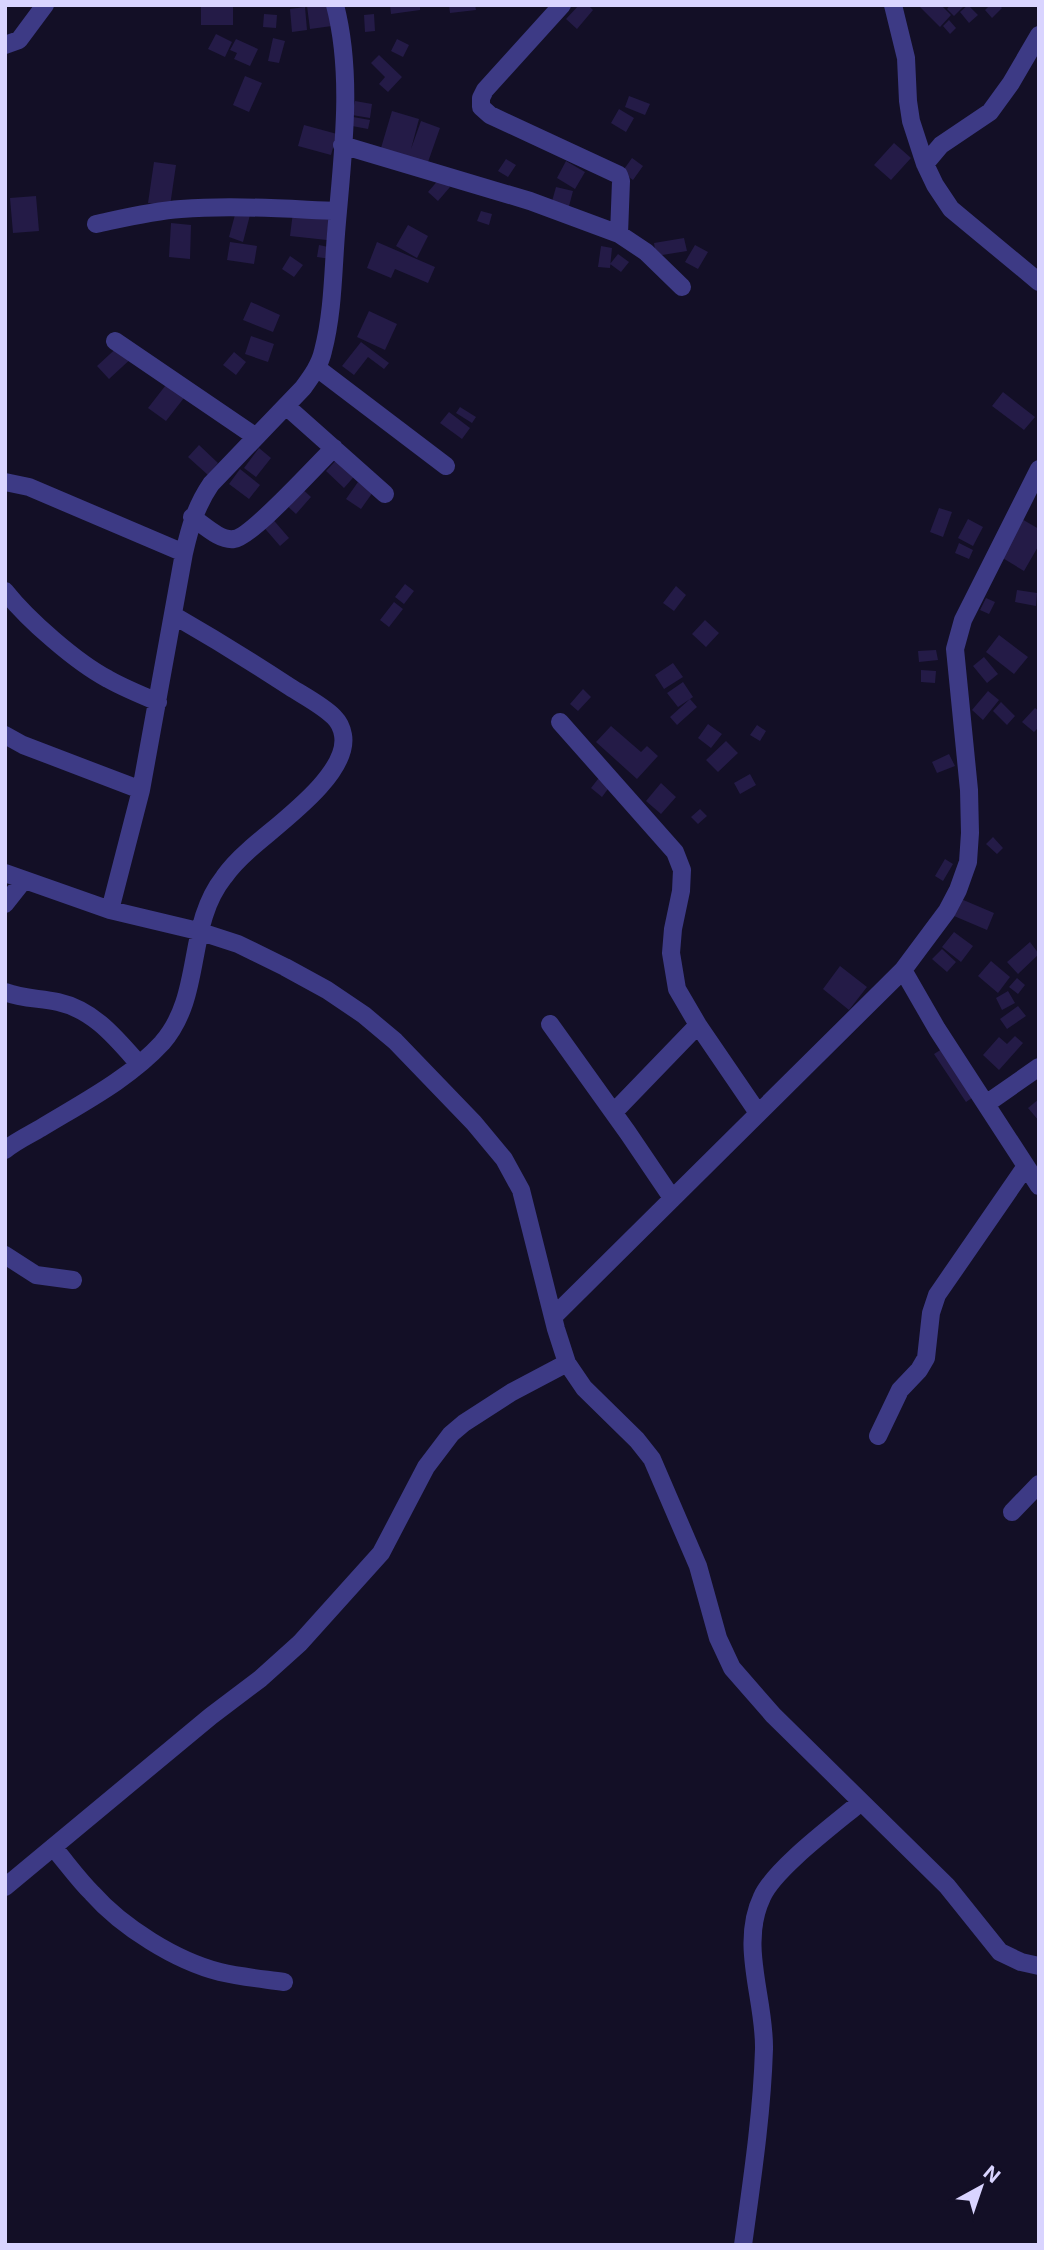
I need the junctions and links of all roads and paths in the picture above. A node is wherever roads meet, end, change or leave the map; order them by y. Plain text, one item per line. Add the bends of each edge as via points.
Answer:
1 (45, 5) edge
2 (335, 5) edge
3 (562, 5) edge
4 (893, 5) edge
5 (1039, 35) edge
6 (5, 45) edge
7 (342, 145) junction
8 (925, 164) junction
9 (338, 211) junction
10 (96, 225) dead end
11 (619, 234) junction
12 (1039, 282) edge
13 (682, 287) dead end
14 (115, 341) dead end
15 (317, 368) junction
16 (286, 406) junction
17 (256, 437) junction
18 (334, 448) junction
19 (446, 467) dead end
20 (1039, 469) edge
21 (5, 482) edge
22 (385, 494) dead end
23 (192, 517) junction
24 (184, 553) junction
25 (5, 590) edge
26 (173, 615) junction
27 (158, 702) junction
28 (560, 722) dead end
29 (5, 735) edge
30 (141, 790) junction
31 (5, 873) edge
32 (24, 880) junction
33 (5, 904) edge
34 (110, 910) junction
35 (198, 931) junction
36 (903, 970) junction
37 (5, 992) edge
38 (550, 1024) dead end
39 (698, 1025) junction
40 (139, 1063) junction
41 (1039, 1067) edge
42 (986, 1104) junction
43 (614, 1112) junction
44 (758, 1113) junction
45 (5, 1150) edge
46 (1026, 1166) junction
47 (1039, 1186) edge
48 (672, 1198) junction
49 (5, 1255) edge
50 (73, 1280) dead end
51 (553, 1317) junction
52 (567, 1363) junction
53 (878, 1436) dead end
54 (1039, 1484) edge
55 (1012, 1512) dead end
56 (861, 1802) junction
57 (53, 1847) junction
58 (5, 1887) edge
59 (1039, 1966) edge
60 (284, 1982) dead end
61 (743, 2245) edge

1 - 6 street via 19,40
2 - 7 street via 344,50
3 - 11 street via 485,90 481,107 619,176
4 - 8 street via 906,58 911,121
5 - 8 street via 990,112 942,145
7 - 9 street
7 - 11 street via 530,201
8 - 12 street via 951,209
9 - 10 street via 181,209
9 - 15 street via 331,301
11 - 13 street via 646,252
14 - 17 street
15 - 16 street
15 - 19 street
16 - 17 street
16 - 18 street
17 - 23 street via 211,484
18 - 22 street
18 - 23 street via 240,538 225,539
20 - 36 street via 963,620 955,649 969,790 968,862 947,911
21 - 24 street via 29,487
23 - 24 street
24 - 26 street
25 - 27 street via 18,608 84,663
26 - 27 street
26 - 35 street via 323,708 335,717 344,737 343,752 325,780 245,852 221,880
27 - 30 street
28 - 39 street via 675,852 682,870 673,929 673,969 677,989
29 - 30 street
30 - 34 street
31 - 32 street
32 - 33 street
32 - 34 street
34 - 35 street
35 - 40 street via 185,1004 175,1026
35 - 51 street via 285,967 364,1015 474,1123 504,1159 521,1190
36 - 42 street
36 - 44 street
37 - 40 street via 60,1002 89,1014
38 - 43 street
39 - 43 street
39 - 44 street
40 - 45 street
41 - 42 street
42 - 46 street
43 - 48 street
44 - 48 street
46 - 47 street
46 - 53 street via 937,1295 926,1358 900,1390
48 - 51 street
49 - 50 street via 36,1275
51 - 52 street
52 - 56 street via 584,1388 652,1460 698,1566 718,1638 732,1668
52 - 57 street via 512,1392 450,1434 426,1466 381,1553 300,1643
54 - 55 street
56 - 59 street via 947,1886 1000,1952
56 - 61 street via 776,1878 755,1912 752,1947 763,2061
57 - 58 street
57 - 60 street via 112,1912 174,1954 220,1972

